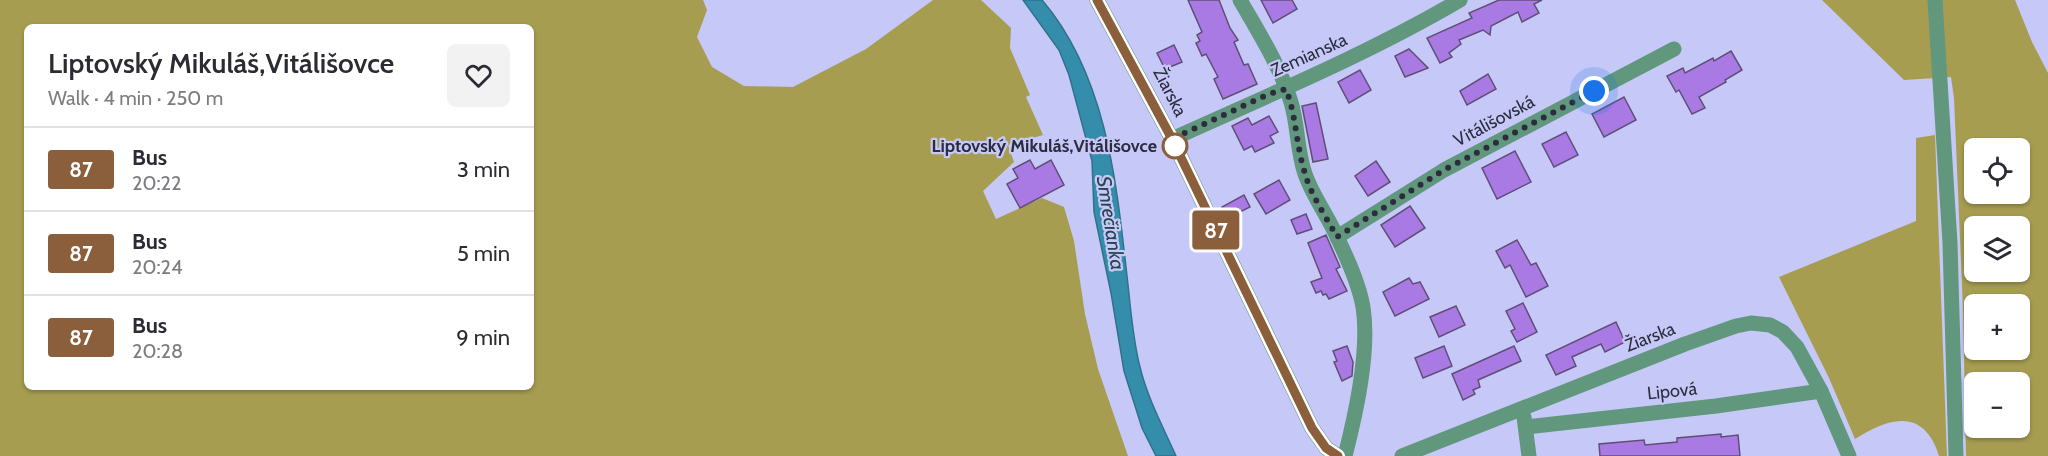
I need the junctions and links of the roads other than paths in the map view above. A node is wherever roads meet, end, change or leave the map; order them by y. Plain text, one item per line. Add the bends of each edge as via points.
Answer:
1 (1097, 0) edge
2 (1240, 0) edge
3 (1460, 0) edge
4 (1935, 0) edge
5 (1674, 49) dead end
6 (1286, 89) junction
7 (1172, 139) junction
8 (1337, 237) junction
9 (1821, 392) junction
10 (1523, 407) junction
11 (1526, 427) junction
12 (1338, 456) edge
13 (1345, 456) edge
14 (1402, 456) edge
15 (1529, 456) edge
16 (1849, 456) edge
17 (1956, 456) edge

1 - 7 street, Žiarska
2 - 6 street
3 - 6 street, Zemianska
4 - 17 street via 1950,243
5 - 8 street, Vitálišovská via 1444,170
6 - 7 street, Zemianska
6 - 8 street via 1304,170
7 - 12 street, Žiarska via 1312,428 1326,448
8 - 13 street via 1363,307 1364,330 1356,412
9 - 10 street, Žiarska via 1797,346 1783,332 1770,324 1751,323 1685,344
9 - 11 street, Lipová
9 - 16 street, Žiarska
10 - 11 street
10 - 14 street, Žiarska
11 - 15 street

